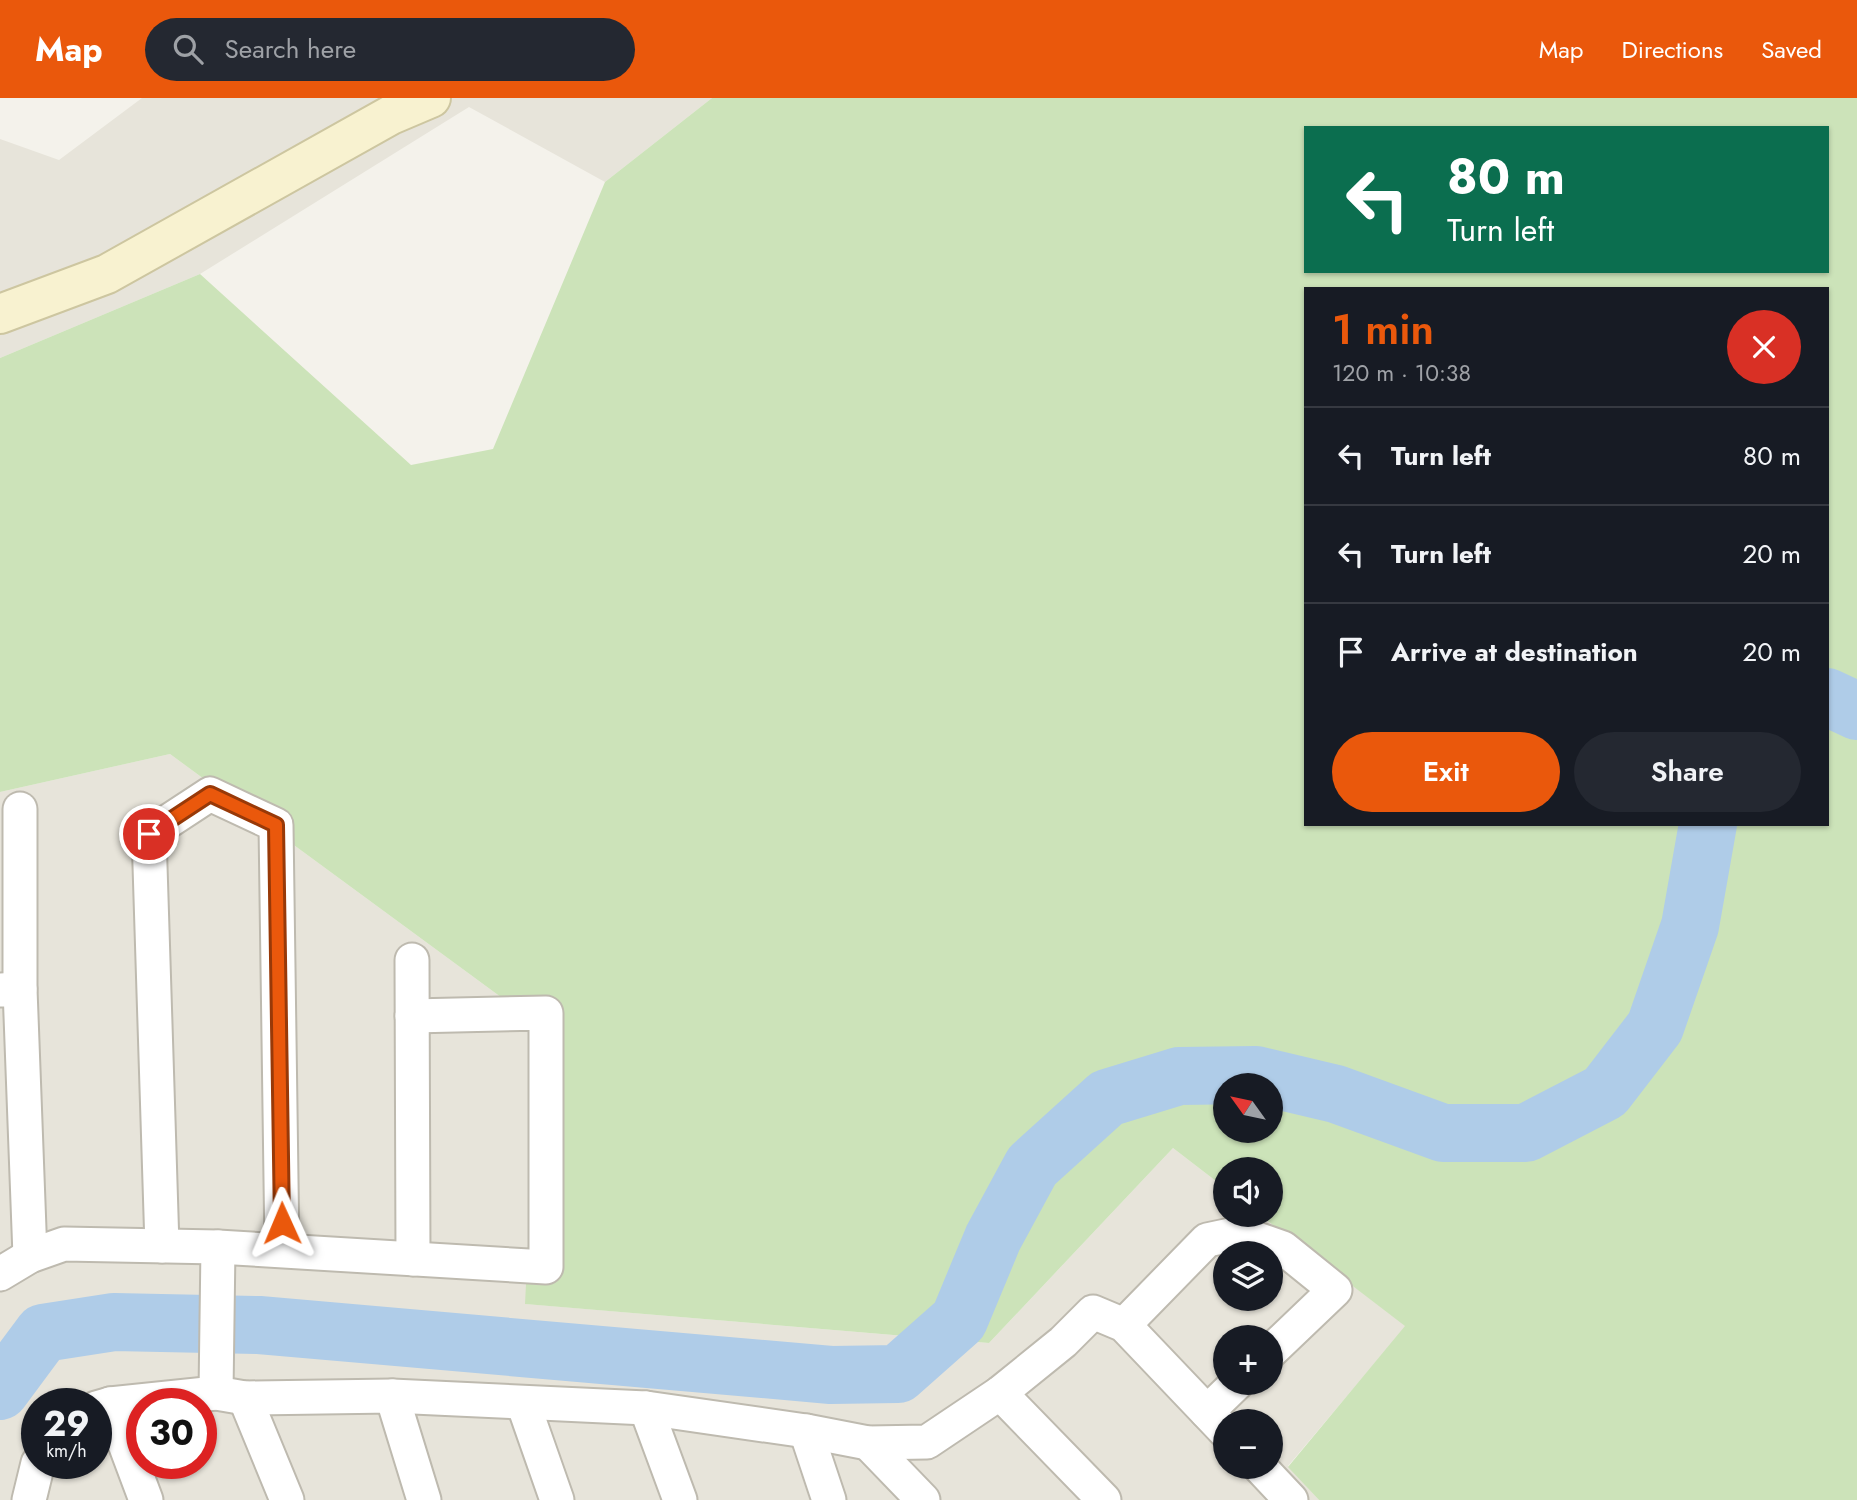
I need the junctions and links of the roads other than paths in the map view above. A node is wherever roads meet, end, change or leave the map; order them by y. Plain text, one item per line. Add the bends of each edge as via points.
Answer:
1 (431, 98) edge
2 (0, 314) edge
3 (20, 809) dead end
4 (412, 960) dead end
5 (10, 990) edge
6 (412, 1017) junction
7 (162, 1246) junction
8 (282, 1250) junction
9 (30, 1256) junction
10 (217, 1259) junction
11 (413, 1259) junction
12 (0, 1274) edge
13 (1124, 1325) junction
14 (1283, 1340) edge
15 (1000, 1393) junction
16 (230, 1395) junction
17 (392, 1396) junction
18 (523, 1403) junction
19 (112, 1405) edge
20 (646, 1408) junction
21 (1213, 1418) edge
22 (112, 1426) edge
23 (806, 1431) junction
24 (868, 1443) junction
25 (34, 1479) edge
26 (1271, 1479) edge
27 (29, 1500) edge
28 (146, 1500) edge
29 (287, 1500) edge
30 (425, 1500) edge
31 (556, 1500) edge
32 (680, 1500) edge
33 (829, 1500) edge
34 (923, 1500) edge
35 (1104, 1500) edge
36 (1291, 1500) edge

1 - 2 street via 391,115 107,274
3 - 5 street
4 - 6 street
5 - 9 street
6 - 11 street
6 - 11 street via 547,1013 546,1267
7 - 8 street via 149,834 210,794 276,825
7 - 9 street via 64,1244
7 - 10 street
8 - 10 street
8 - 11 street
9 - 12 street
10 - 16 street via 215,1352
13 - 14 street via 1207,1241 1240,1233 1283,1248 1335,1290
13 - 15 street via 1093,1312
13 - 21 street
15 - 24 street via 927,1442
15 - 35 street
16 - 17 street
16 - 19 street
16 - 29 street
17 - 18 street
17 - 30 street
18 - 20 street
18 - 31 street
20 - 23 street
20 - 32 street
22 - 28 street
23 - 24 street
23 - 33 street
24 - 34 street
25 - 27 street
26 - 36 street

